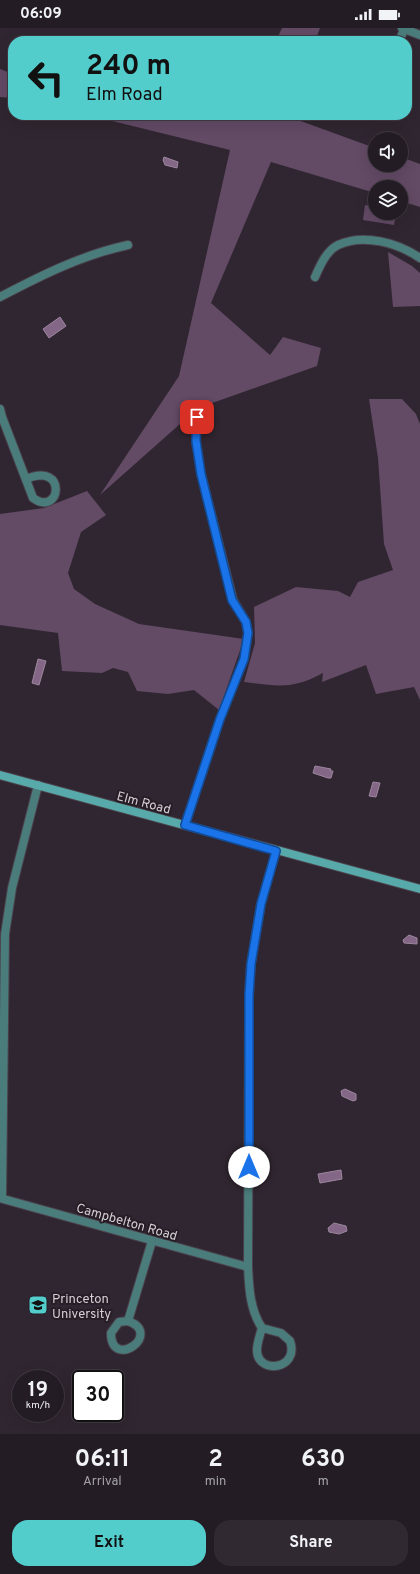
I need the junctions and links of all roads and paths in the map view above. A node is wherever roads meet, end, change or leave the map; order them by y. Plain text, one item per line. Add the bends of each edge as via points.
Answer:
1 (404, 28) edge
2 (420, 35) edge
3 (128, 245) dead end
4 (420, 258) edge
5 (315, 277) dead end
6 (0, 297) edge
7 (0, 408) edge
8 (197, 417) dead end
9 (26, 478) dead end
10 (0, 775) edge
11 (38, 785) junction
12 (185, 825) junction
13 (276, 851) junction
14 (420, 889) edge
15 (1, 1198) edge
16 (152, 1241) junction
17 (248, 1267) junction
18 (128, 1321) dead end
19 (262, 1328) junction

1 - 2 street
3 - 6 street via 78,259
4 - 5 street via 406,249 382,242 357,241 338,246 326,256
7 - 9 street
8 - 12 street via 196,441 201,474 232,600 246,622 248,633 244,659 220,719
10 - 11 street, Elm Road
11 - 12 street, Elm Road
11 - 15 street via 12,888 5,934
12 - 13 street, Elm Road
13 - 14 street, Elm Road
13 - 17 street via 261,904 251,964
15 - 16 street, Campbelton Road
16 - 17 street, Campbelton Road
16 - 18 street
17 - 19 street via 251,1301
19 - 19 street via 258,1355 270,1366 282,1365 292,1352 290,1341 281,1334

